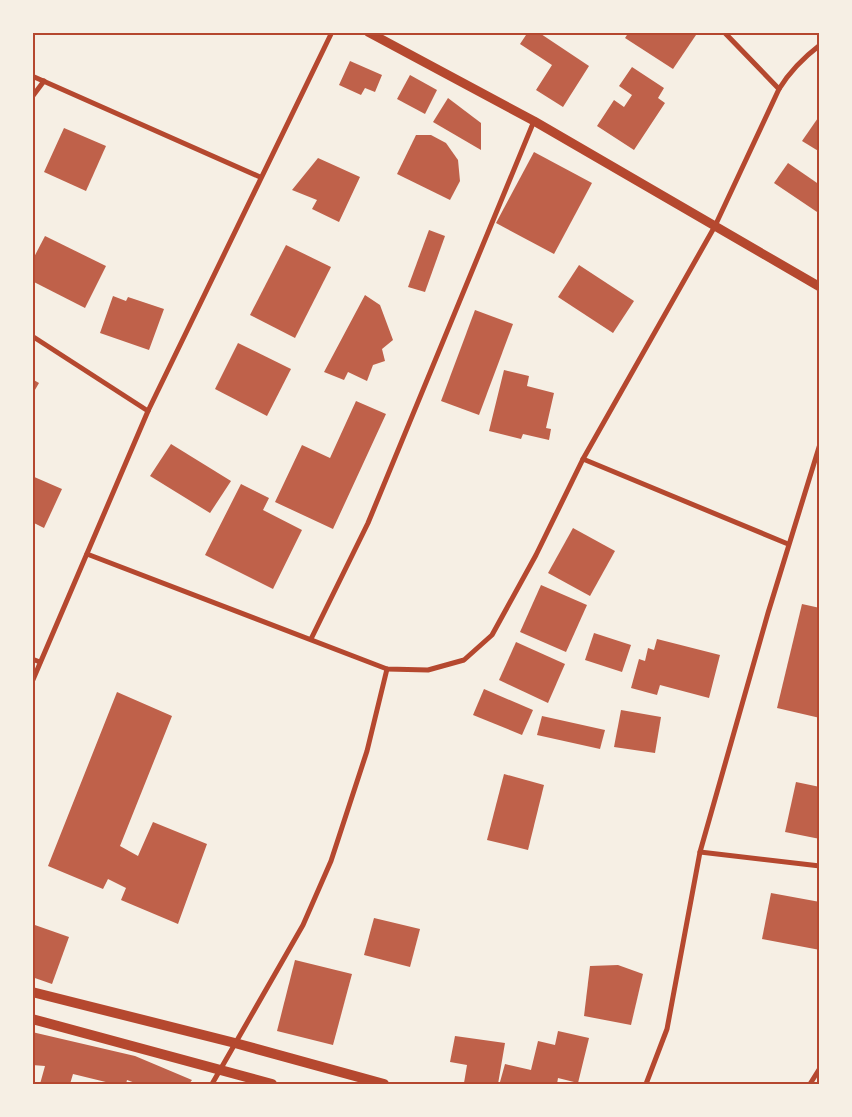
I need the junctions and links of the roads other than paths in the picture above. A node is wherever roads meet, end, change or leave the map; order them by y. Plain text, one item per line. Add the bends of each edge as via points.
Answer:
1 (332, 32) edge
2 (368, 32) edge
3 (724, 32) edge
4 (820, 45) edge
5 (32, 76) edge
6 (44, 81) junction
7 (779, 89) junction
8 (32, 98) edge
9 (534, 121) junction
10 (260, 177) junction
11 (715, 226) junction
12 (820, 286) edge
13 (32, 336) edge
14 (148, 411) junction
15 (820, 444) edge
16 (583, 459) junction
17 (788, 544) junction
18 (87, 554) junction
19 (311, 639) junction
20 (32, 659) edge
21 (40, 662) junction
22 (387, 669) junction
23 (32, 682) edge
24 (700, 852) junction
25 (820, 866) edge
26 (32, 992) edge
27 (32, 1020) edge
28 (235, 1043) junction
29 (820, 1068) edge
30 (220, 1071) junction
31 (212, 1084) edge
32 (272, 1084) edge
33 (384, 1084) edge
34 (646, 1084) edge
35 (810, 1084) edge

1 - 10 street
2 - 9 street
3 - 7 street
4 - 7 street via 788,74
5 - 6 street
6 - 8 street
6 - 10 street
7 - 11 street
9 - 11 street
9 - 19 street via 368,523
10 - 14 street
11 - 12 street
11 - 16 street
13 - 14 street
14 - 18 street
15 - 17 street
16 - 17 street
16 - 22 street via 492,635 464,660 428,670
17 - 24 street
18 - 19 street
18 - 21 street
19 - 22 street
20 - 21 street
21 - 23 street
22 - 28 street via 366,751 331,861 302,925
24 - 25 street
24 - 34 street via 667,1029
26 - 28 main road
27 - 30 main road
28 - 30 street
28 - 33 main road
29 - 35 street
30 - 31 street
30 - 32 main road

